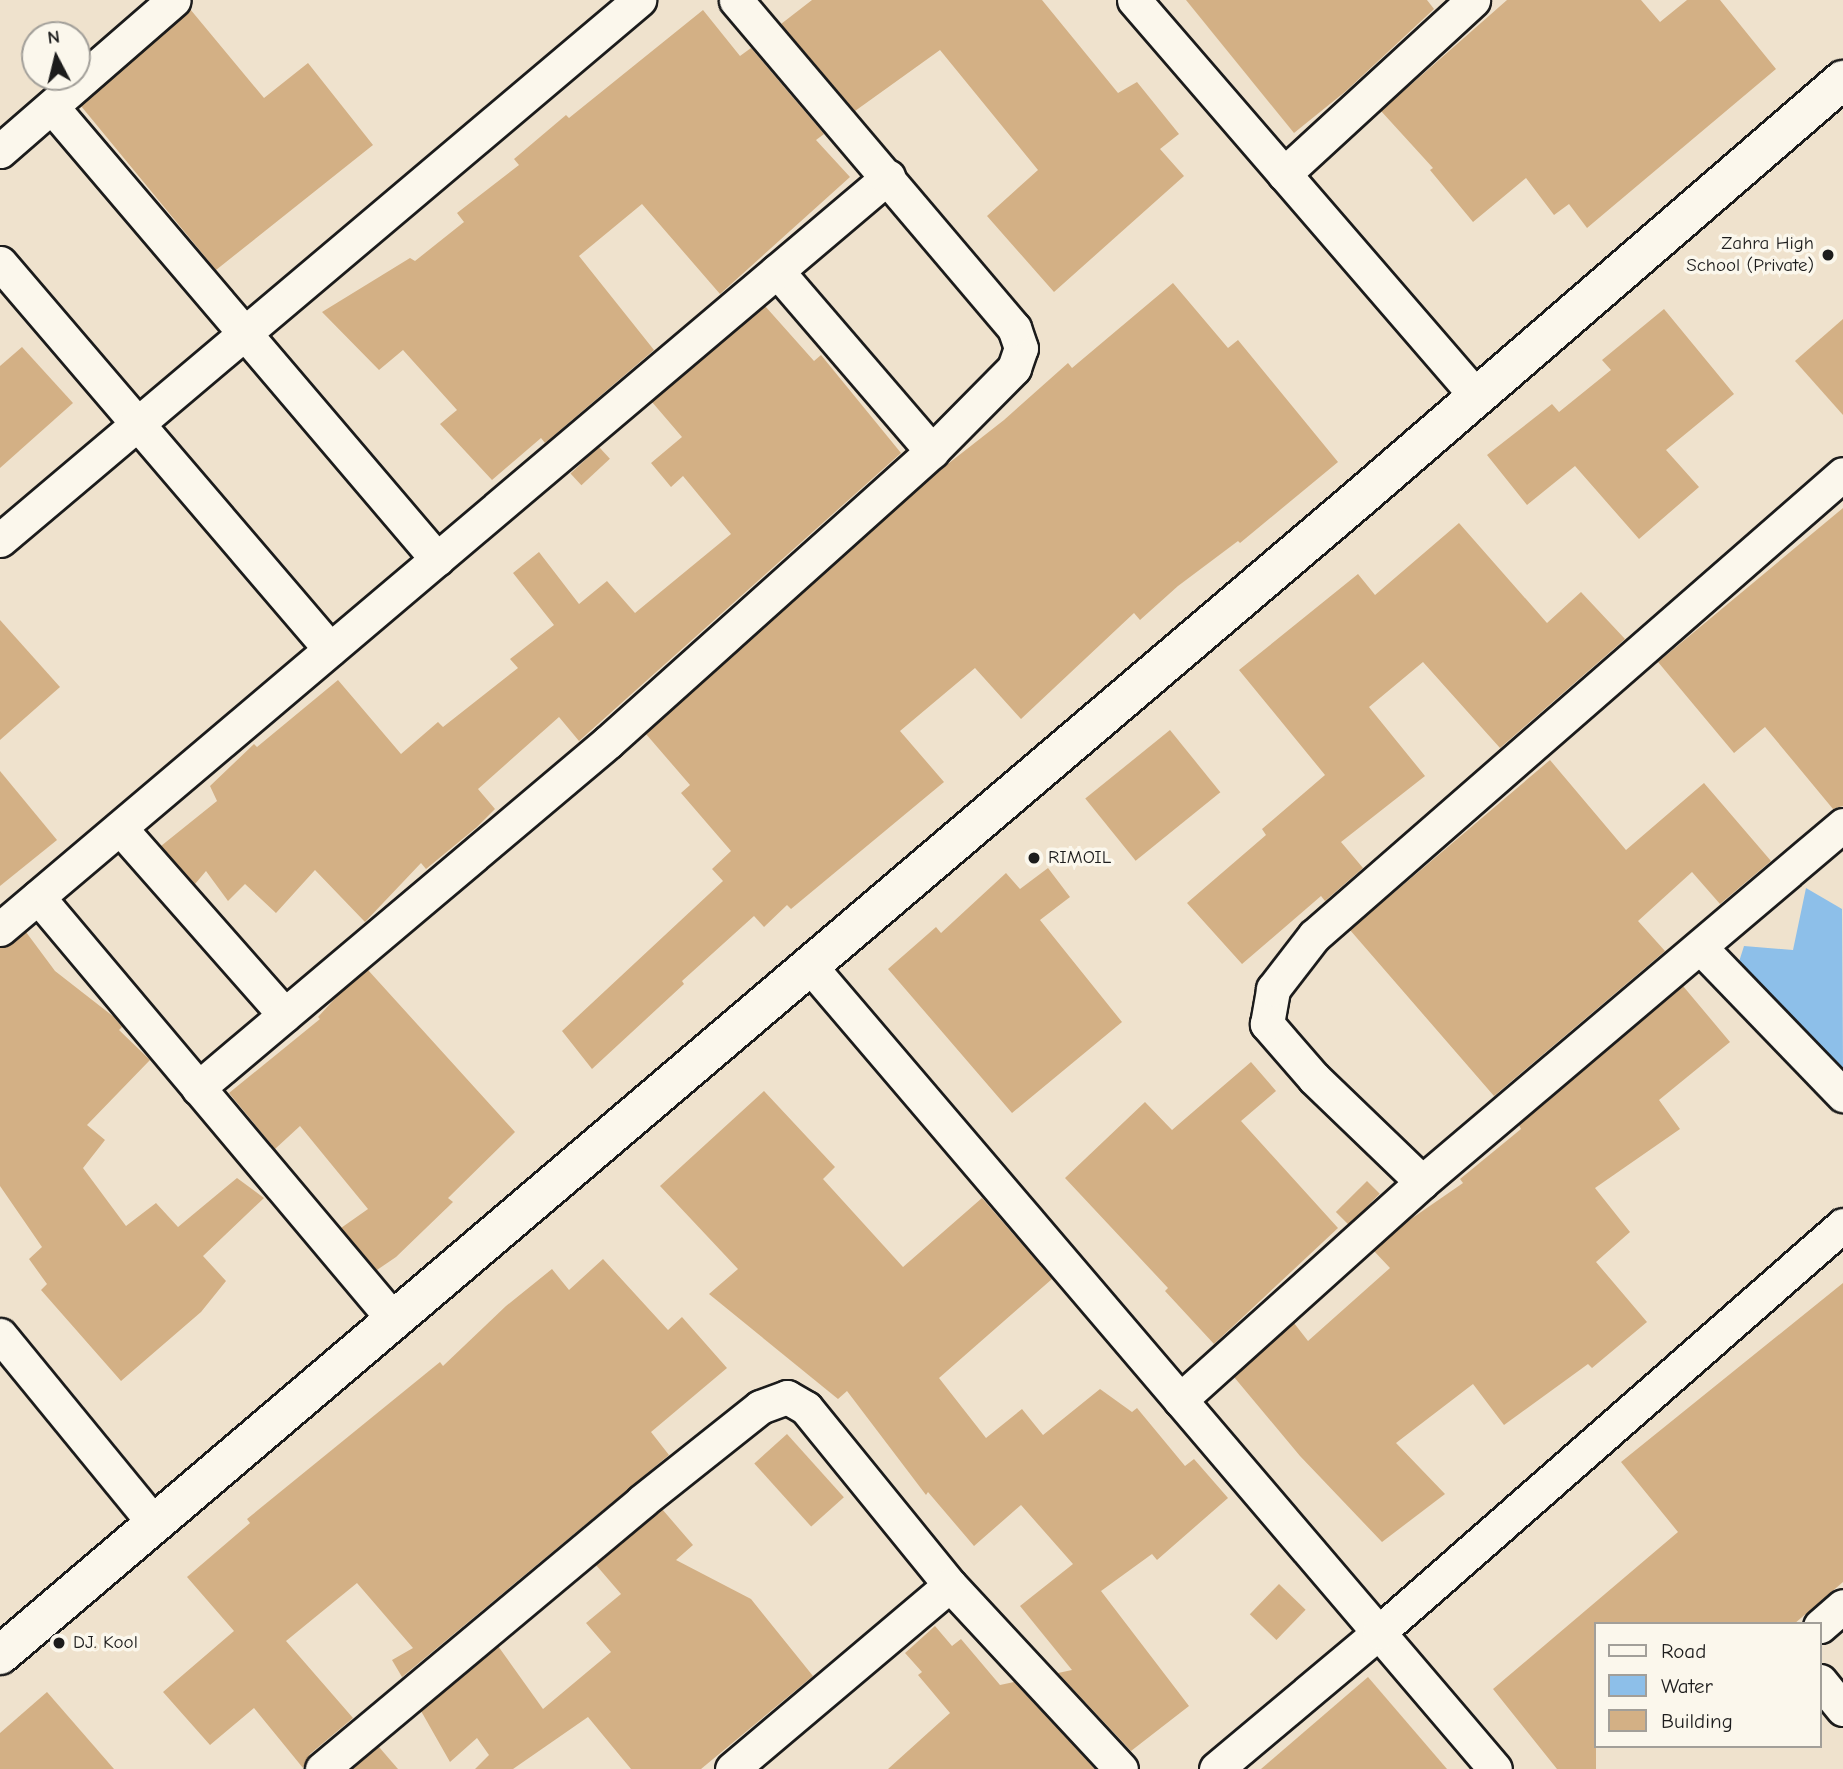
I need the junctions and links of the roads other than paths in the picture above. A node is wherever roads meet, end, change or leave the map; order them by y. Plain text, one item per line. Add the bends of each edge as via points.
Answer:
1 (174, 0) edge
2 (639, 0) edge
3 (736, 0) edge
4 (1134, 0) edge
5 (1473, 0) edge
6 (1843, 80) edge
7 (52, 107) junction
8 (0, 152) edge
9 (1284, 174) junction
10 (888, 177) junction
11 (0, 263) edge
12 (777, 271) junction
13 (245, 334) junction
14 (1476, 396) junction
15 (138, 425) junction
16 (932, 452) junction
17 (1843, 474) edge
18 (0, 540) edge
19 (437, 559) junction
20 (330, 649) junction
21 (1843, 825) edge
22 (120, 828) junction
23 (38, 897) junction
24 (0, 929) edge
25 (1699, 947) junction
26 (810, 966) junction
27 (285, 1015) junction
28 (198, 1088) junction
29 (1843, 1095) edge
30 (1422, 1182) junction
31 (1843, 1225) edge
32 (394, 1320) junction
33 (0, 1335) edge
34 (1180, 1399) junction
35 (154, 1523) junction
36 (950, 1585) junction
37 (1843, 1606) edge
38 (1822, 1624) edge
39 (1379, 1632) junction
40 (0, 1655) edge
41 (1822, 1683) edge
42 (1843, 1709) edge
43 (322, 1769) edge
44 (732, 1769) edge
45 (1121, 1769) edge
46 (1216, 1769) edge
47 (1495, 1769) edge

1 - 7 street
2 - 13 street
3 - 10 street
4 - 9 street
5 - 9 street
6 - 14 street
7 - 8 street
7 - 13 street
9 - 14 street
10 - 12 street
10 - 16 street via 1014,328 1021,348 1014,368
11 - 15 street
12 - 16 street
12 - 19 street
13 - 15 street
13 - 19 street
14 - 26 street
15 - 18 street
15 - 20 street
16 - 27 street via 608,742
17 - 30 street via 1314,936 1273,989 1267,1024 1314,1077
19 - 20 street
20 - 22 street
21 - 25 street
22 - 23 street
22 - 27 street
23 - 24 street
23 - 28 street
25 - 29 street
25 - 30 street
26 - 32 street
26 - 34 street
27 - 28 street
28 - 32 street
30 - 34 street
31 - 39 street
32 - 35 street
33 - 35 street
34 - 39 street
35 - 40 street
36 - 43 street via 806,1408 787,1397 760,1407 642,1501
36 - 44 street
36 - 45 street
37 - 38 street
39 - 46 street
39 - 47 street
41 - 42 street

